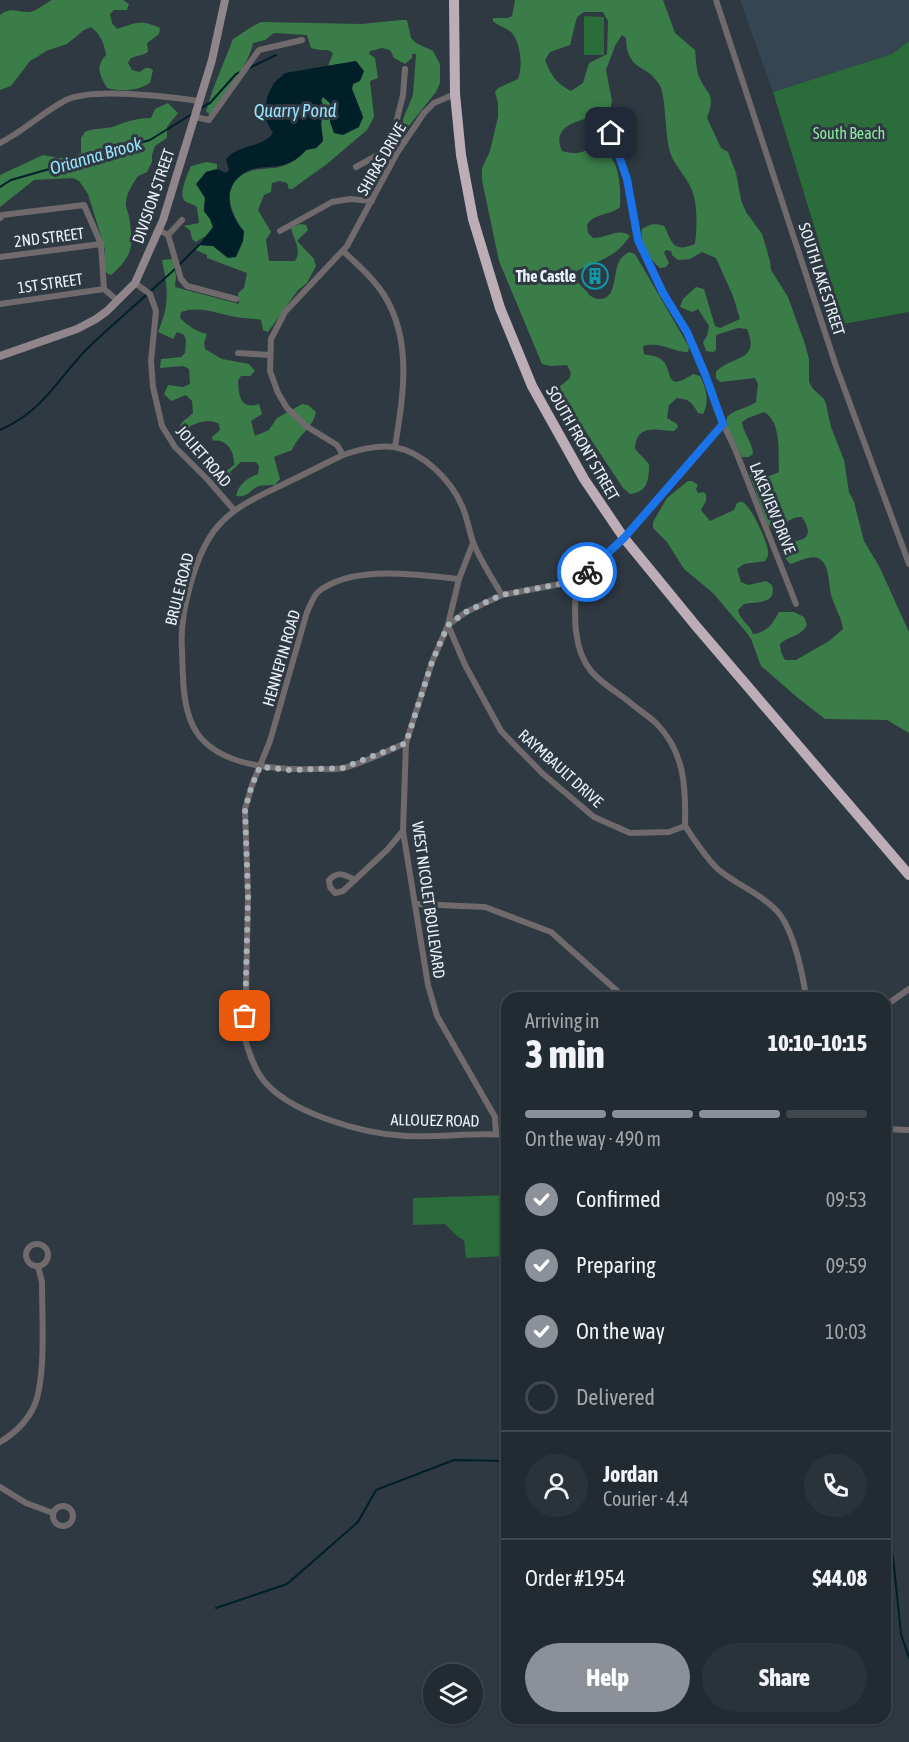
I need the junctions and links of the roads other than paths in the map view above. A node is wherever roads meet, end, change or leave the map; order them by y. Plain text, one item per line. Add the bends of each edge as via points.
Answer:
1 (225, 0) edge
2 (454, 0) edge
3 (716, 0) edge
4 (302, 40) dead end
5 (405, 69) dead end
6 (455, 94) junction
7 (200, 101) junction
8 (195, 117) junction
9 (611, 133) dead end
10 (404, 141) junction
11 (0, 143) edge
12 (396, 153) junction
13 (356, 167) dead end
14 (372, 201) junction
15 (0, 218) edge
16 (182, 220) dead end
17 (159, 230) junction
18 (280, 231) dead end
19 (168, 235) junction
20 (102, 244) junction
21 (343, 251) junction
22 (0, 257) edge
23 (135, 283) junction
24 (104, 289) junction
25 (236, 299) dead end
26 (118, 301) junction
27 (0, 304) edge
28 (238, 353) dead end
29 (270, 355) junction
30 (0, 356) edge
31 (723, 424) junction
32 (395, 447) junction
33 (343, 455) junction
34 (234, 510) junction
35 (624, 538) junction
36 (473, 543) junction
37 (909, 564) edge
38 (459, 579) junction
39 (576, 581) junction
40 (501, 595) junction
41 (796, 604) dead end
42 (448, 625) junction
43 (406, 743) junction
44 (260, 767) junction
45 (685, 826) junction
46 (403, 831) junction
47 (909, 875) edge
48 (355, 880) dead end
49 (416, 904) junction
50 (909, 989) edge
51 (618, 992) edge
52 (805, 992) edge
53 (891, 1002) edge
54 (891, 1129) edge
55 (909, 1130) edge
56 (496, 1134) junction
57 (501, 1134) edge
58 (38, 1266) dead end
59 (0, 1442) edge
60 (0, 1487) edge
61 (53, 1513) dead end

1 - 7 street, DIVISION STREET
2 - 6 highway, SOUTH FRONT STREET
3 - 37 street, SOUTH LAKE STREET via 836,366
4 - 8 street via 259,50 208,120
5 - 10 street via 396,123
6 - 10 street, SHIRAS DRIVE via 434,103
6 - 35 highway, SOUTH FRONT STREET via 473,219 500,308 532,386 584,479
7 - 8 street, DIVISION STREET
7 - 11 street via 90,94 65,101
8 - 17 street, DIVISION STREET
9 - 31 street, LAKEVIEW DRIVE via 627,179 638,240 687,332
10 - 12 street, SHIRAS DRIVE
12 - 13 street via 387,150
12 - 14 street, SHIRAS DRIVE
14 - 18 street via 350,198 332,202
14 - 21 street, SHIRAS DRIVE
15 - 20 street via 84,205
16 - 19 street
17 - 19 street
17 - 23 street, DIVISION STREET
19 - 25 street via 181,279 187,286
20 - 22 street, 2ND STREET
20 - 24 street
21 - 29 street, SHIRAS DRIVE via 285,312 271,339
21 - 32 street via 384,295 401,338 405,365
23 - 26 street, DIVISION STREET
23 - 34 street, JOLIET ROAD via 150,294 156,310 151,361 162,426 175,447
24 - 26 street
24 - 27 street, 1ST STREET
26 - 30 street, DIVISION STREET via 77,329
28 - 29 street
29 - 33 street via 272,381 287,408 306,426 337,445
31 - 35 street
31 - 41 street, LAKEVIEW DRIVE
32 - 33 street, BRULE ROAD via 366,447
32 - 36 street via 423,460 447,482 462,507
33 - 34 street, BRULE ROAD
34 - 44 street, BRULE ROAD via 208,539 197,565 181,628 184,678 189,714 202,740 228,756
35 - 39 street
35 - 47 highway, SOUTH FRONT STREET
36 - 38 street, WEST NICOLET BOULEVARD
36 - 40 street
38 - 42 street, WEST NICOLET BOULEVARD
38 - 44 street, HENNEPIN ROAD via 356,576 335,581 317,593 307,612
39 - 40 street
39 - 45 street via 576,632 583,657 591,670 656,723 676,751 686,795
40 - 42 street
42 - 43 street, WEST NICOLET BOULEVARD
42 - 45 street, RAYMBAULT DRIVE via 501,730 542,773 594,817 630,833 669,832
43 - 44 street, BRULE ROAD via 343,768
43 - 46 street, WEST NICOLET BOULEVARD
44 - 56 street, ALLOUEZ ROAD via 245,809 248,897 244,1039 261,1078 284,1098 314,1115 367,1130 405,1136
45 - 52 street via 718,870 745,885 777,911 792,938
46 - 48 street
46 - 49 street, WEST NICOLET BOULEVARD
49 - 51 street via 486,907 551,932
49 - 56 street, WEST NICOLET BOULEVARD via 428,985 437,1016 495,1117
50 - 53 street
54 - 55 street
56 - 57 street, ALLOUEZ ROAD
58 - 59 street via 42,1282 40,1384 34,1406 17,1431
60 - 61 street

